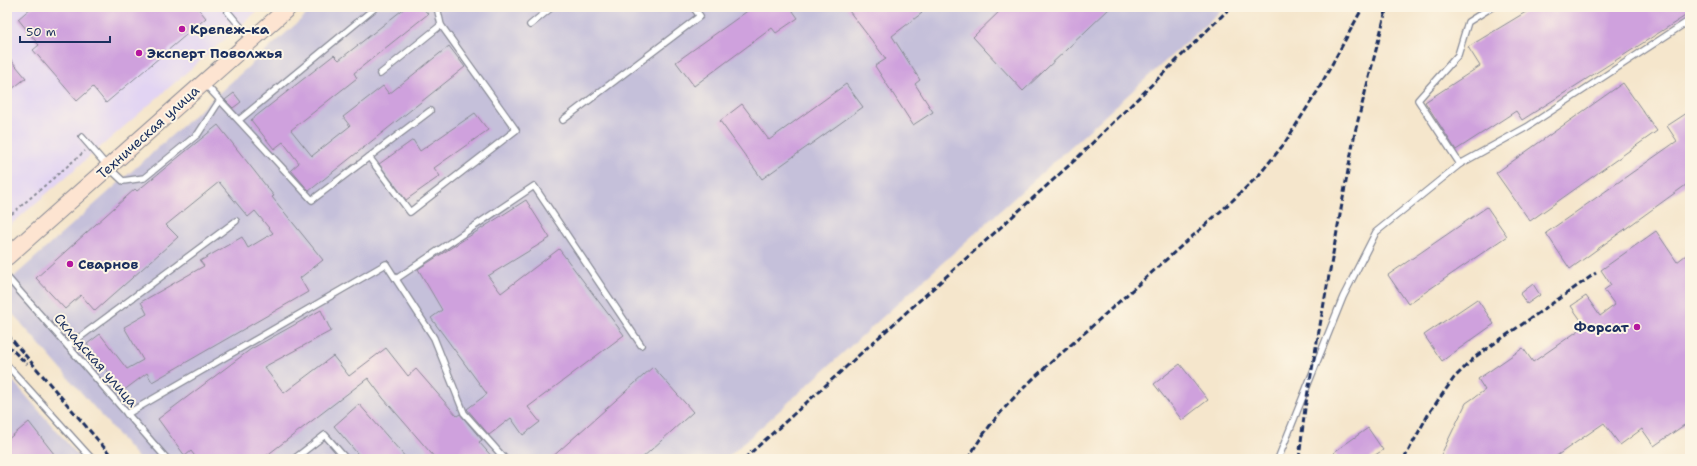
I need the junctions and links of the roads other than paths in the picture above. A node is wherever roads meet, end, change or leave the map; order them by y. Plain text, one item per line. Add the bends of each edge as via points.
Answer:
1 (289, 7) edge
2 (376, 7) edge
3 (437, 7) edge
4 (552, 7) edge
5 (693, 7) edge
6 (1492, 7) edge
7 (228, 12) dead end
8 (1690, 20) edge
9 (441, 25) junction
10 (530, 25) dead end
11 (252, 40) junction
12 (380, 74) dead end
13 (204, 82) junction
14 (220, 100) junction
15 (430, 111) dead end
16 (239, 120) junction
17 (563, 120) dead end
18 (82, 137) dead end
19 (370, 157) junction
20 (1460, 164) junction
21 (108, 167) junction
22 (236, 221) dead end
23 (7, 257) edge
24 (7, 276) edge
25 (396, 279) junction
26 (641, 345) dead end
27 (68, 346) junction
28 (7, 365) edge
29 (127, 414) junction
30 (92, 459) edge
31 (167, 459) edge
32 (294, 459) edge
33 (346, 459) edge
34 (505, 459) edge
35 (1278, 459) edge

1 - 11 main road, Техническая улица
2 - 16 lane
3 - 9 lane
4 - 10 lane
5 - 17 lane via 700,16
6 - 20 lane via 1468,22 1458,55 1418,100
7 - 11 lane
8 - 20 lane via 1526,127
9 - 12 lane
9 - 19 lane via 516,130 410,212
11 - 13 main road, Техническая улица
13 - 14 lane
13 - 21 main road, Техническая улица
14 - 16 lane
14 - 21 lane via 198,134 144,178 124,181
15 - 19 lane
16 - 19 lane via 312,200
18 - 21 lane
20 - 35 lane via 1376,232 1343,297
21 - 23 main road, Техническая улица
22 - 27 lane
24 - 27 lane, Складская улица
25 - 26 lane via 534,186
25 - 29 lane via 386,264
25 - 34 lane via 434,338 464,413
27 - 29 lane, Складская улица
28 - 30 lane
29 - 31 lane, Складская улица
32 - 33 lane via 325,435

